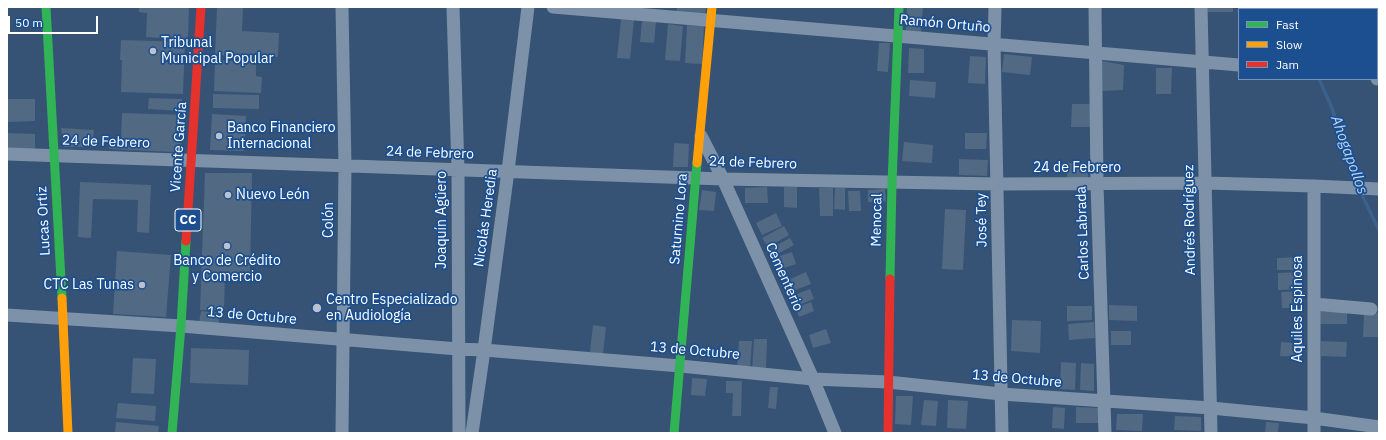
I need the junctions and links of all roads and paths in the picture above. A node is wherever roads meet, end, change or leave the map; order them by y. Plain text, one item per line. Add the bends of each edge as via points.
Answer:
1 (46, 7) edge
2 (202, 7) edge
3 (342, 7) edge
4 (453, 7) edge
5 (528, 7) edge
6 (553, 7) edge
7 (899, 7) edge
8 (995, 7) edge
9 (1095, 7) edge
10 (1201, 7) edge
11 (712, 14) edge
12 (897, 36) junction
13 (994, 44) junction
14 (1096, 52) junction
15 (1202, 61) junction
16 (1238, 65) edge
17 (701, 136) junction
18 (7, 154) edge
19 (55, 156) junction
20 (192, 160) junction
21 (345, 166) junction
22 (458, 170) junction
23 (508, 171) junction
24 (696, 178) junction
25 (723, 179) junction
26 (892, 183) junction
27 (1206, 183) junction
28 (997, 184) junction
29 (1097, 184) junction
30 (1314, 186) junction
31 (1378, 189) edge
32 (1314, 304) junction
33 (1370, 309) dead end
34 (7, 315) edge
35 (62, 318) junction
36 (181, 326) junction
37 (344, 340) junction
38 (458, 349) junction
39 (484, 350) junction
40 (680, 366) junction
41 (813, 379) junction
42 (888, 382) junction
43 (1001, 394) junction
44 (1104, 402) junction
45 (1211, 408) junction
46 (1314, 418) junction
47 (1379, 427) edge
48 (68, 433) edge
49 (172, 433) edge
50 (342, 433) edge
51 (459, 433) edge
52 (472, 433) edge
53 (674, 433) edge
54 (834, 433) edge
55 (888, 433) edge
56 (1002, 433) edge
57 (1105, 433) edge
58 (1211, 433) edge
59 (1314, 433) edge

1 - 19 main road, Lucas Ortiz
2 - 20 main road, Vicente García / CC
3 - 21 street, Colón
4 - 22 street, Joaquín Agüero
5 - 23 street, Nicolás Heredia
6 - 11 street, Ramón Ortuño
7 - 12 main road, Menocal
8 - 13 street, José Tey
9 - 14 street, Carlos Labrada
10 - 15 street, Andrés Rodríguez
11 - 12 street, Ramón Ortuño
11 - 17 main road, Saturnino Lora
12 - 13 street, Ramón Ortuño
12 - 26 main road, Menocal
13 - 14 street, Ramón Ortuño
13 - 28 street, José Tey
14 - 15 street, Ramón Ortuño
14 - 29 street, Carlos Labrada
15 - 16 street, Ramón Ortuño
15 - 27 street, Andrés Rodríguez
17 - 24 main road, Saturnino Lora
17 - 25 street, Cementerio
18 - 19 street, 24 de Febrero
19 - 20 street, 24 de Febrero
19 - 35 main road, Lucas Ortiz
20 - 21 street, 24 de Febrero
20 - 36 main road, Vicente García / CC
21 - 22 street, 24 de Febrero
21 - 37 street, Colón
22 - 23 street, 24 de Febrero
22 - 38 street, Joaquín Agüero
23 - 24 street, 24 de Febrero
23 - 39 street, Nicolás Heredia
24 - 25 street, 24 de Febrero
24 - 40 main road, Saturnino Lora
25 - 26 street, 24 de Febrero
25 - 41 street, Cementerio
26 - 28 street, 24 de Febrero
26 - 42 main road, Menocal
27 - 29 street, 24 de Febrero
27 - 30 street, 24 de Febrero
27 - 45 street, Andrés Rodríguez
28 - 29 street, 24 de Febrero
28 - 43 street, José Tey
29 - 44 street, Carlos Labrada
30 - 31 street, 24 de Febrero
30 - 32 street, Aquiles Espinosa
32 - 33 street
32 - 46 street, Aquiles Espinosa
34 - 35 street, 13 de Octubre
35 - 36 street, 13 de Octubre
35 - 48 main road, Lucas Ortiz
36 - 37 street, 13 de Octubre
36 - 49 main road, Vicente García / CC
37 - 38 street, 13 de Octubre
37 - 50 street, Colón
38 - 39 street, 13 de Octubre
38 - 51 street, Joaquín Agüero
39 - 40 street, 13 de Octubre
39 - 52 street, Nicolás Heredia
40 - 41 street, 13 de Octubre
40 - 53 main road, Saturnino Lora
41 - 42 street, 13 de Octubre
41 - 54 street, Cementerio
42 - 43 street, 13 de Octubre
42 - 55 main road, Menocal
43 - 44 street, 13 de Octubre
43 - 56 street, José Tey
44 - 45 street, 13 de Octubre
44 - 57 street, Carlos Labrada
45 - 46 street, 13 de Octubre
45 - 58 street, Andrés Rodríguez
46 - 47 street, 13 de Octubre
46 - 59 street, Aquiles Espinosa

